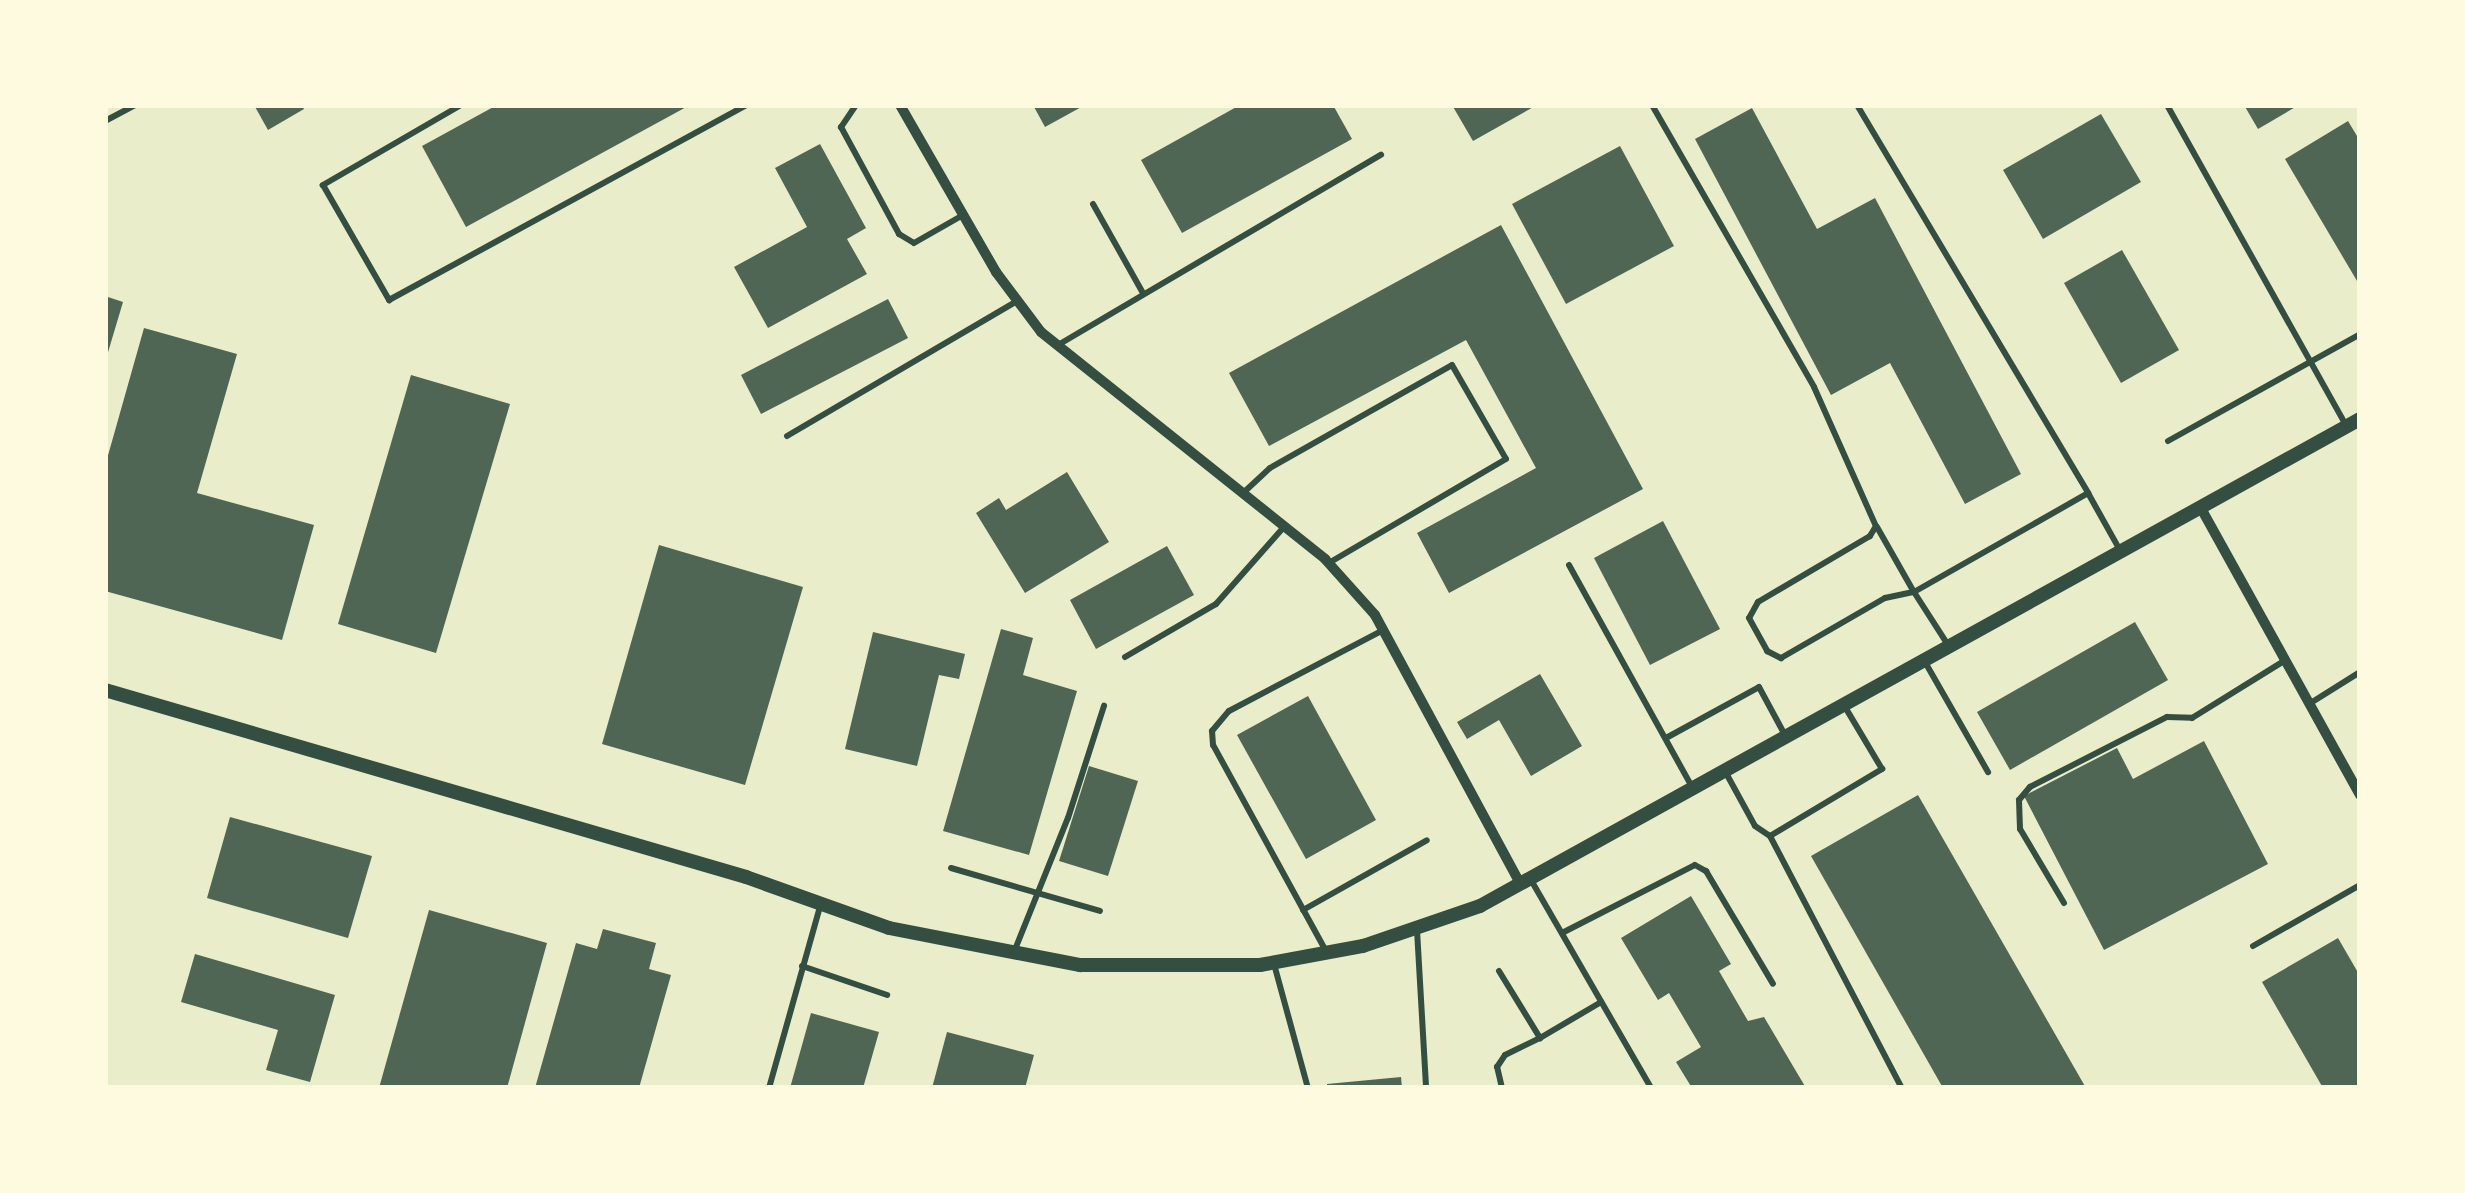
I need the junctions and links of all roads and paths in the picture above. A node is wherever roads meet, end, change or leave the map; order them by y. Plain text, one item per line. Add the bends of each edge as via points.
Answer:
1 (135, 105) edge
2 (461, 105) edge
3 (856, 105) edge
4 (900, 105) edge
5 (1652, 105) edge
6 (1856, 105) edge
7 (2166, 105) edge
8 (743, 106) edge
9 (105, 121) edge
10 (1381, 155) dead end
11 (1093, 204) dead end
12 (964, 215) junction
13 (1143, 293) junction
14 (1018, 300) junction
15 (2360, 334) edge
16 (1056, 346) junction
17 (2310, 362) junction
18 (2353, 423) edge
19 (787, 436) dead end
20 (2168, 441) dead end
21 (2088, 492) junction
22 (1242, 494) junction
23 (2202, 510) junction
24 (1876, 526) junction
25 (1284, 527) junction
26 (2123, 555) junction
27 (1330, 563) junction
28 (1569, 564) dead end
29 (1914, 592) junction
30 (1384, 629) junction
31 (1950, 649) junction
32 (1124, 657) dead end
33 (2285, 660) junction
34 (1925, 662) junction
35 (2360, 672) edge
36 (105, 690) edge
37 (2310, 704) junction
38 (1104, 706) dead end
39 (1846, 706) junction
40 (1666, 738) junction
41 (1788, 740) junction
42 (1988, 772) dead end
43 (1726, 773) junction
44 (1694, 790) junction
45 (2360, 795) edge
46 (1770, 836) junction
47 (1426, 840) dead end
48 (951, 868) dead end
49 (1526, 882) junction
50 (2360, 885) edge
51 (1036, 894) junction
52 (2064, 903) dead end
53 (820, 907) junction
54 (1304, 910) junction
55 (1100, 911) dead end
56 (1417, 930) junction
57 (1562, 934) junction
58 (2253, 946) dead end
59 (1014, 953) junction
60 (1328, 954) junction
61 (1274, 963) junction
62 (802, 966) junction
63 (1500, 971) dead end
64 (1773, 984) dead end
65 (887, 994) dead end
66 (1601, 1002) junction
67 (1540, 1038) junction
68 (770, 1088) edge
69 (1308, 1088) edge
70 (1426, 1088) edge
71 (1502, 1088) edge
72 (1650, 1088) edge
73 (1902, 1088) edge

1 - 9 lane
2 - 8 lane via 323,185 389,300
3 - 12 lane via 841,127 899,234 914,243
4 - 12 street
5 - 24 lane via 1814,387
6 - 21 lane
7 - 17 lane
10 - 13 lane
11 - 13 lane
12 - 14 street
13 - 16 lane
14 - 16 street
14 - 19 lane
15 - 17 lane
16 - 22 street
17 - 18 lane
17 - 20 lane
18 - 23 street
21 - 26 lane
21 - 29 lane
22 - 25 street
22 - 27 lane via 1270,468 1452,365 1506,459
23 - 26 street
23 - 33 street
24 - 29 lane
24 - 29 lane via 1870,536 1752,606 1749,618 1758,635 1774,658 1782,658 1885,598
25 - 27 street
25 - 32 lane via 1216,604
26 - 31 street
27 - 30 street
28 - 40 lane
29 - 31 lane
30 - 49 street
30 - 54 lane via 1229,710 1212,731
31 - 34 street
33 - 37 street
33 - 52 lane via 2192,718 2167,717 2030,787 2019,800 2020,829
34 - 39 street
34 - 42 lane
35 - 37 lane
36 - 53 street via 746,877
37 - 45 street
38 - 51 lane
39 - 41 street
39 - 46 lane via 1882,769
40 - 41 lane via 1758,687
40 - 44 lane
41 - 43 street
43 - 44 street
43 - 46 lane via 1755,826
44 - 49 street
46 - 73 lane
47 - 54 lane
48 - 51 lane
49 - 56 street
49 - 57 lane
50 - 58 lane
51 - 55 lane
51 - 59 lane
53 - 59 street
53 - 62 lane
54 - 60 lane
56 - 60 street
56 - 70 lane
57 - 64 lane via 1695,865 1706,871
57 - 66 lane
59 - 61 street via 1113,968
60 - 61 street
61 - 69 lane
62 - 65 lane
62 - 68 lane
63 - 67 lane
66 - 67 lane
66 - 72 lane
67 - 71 lane via 1505,1055 1497,1067

